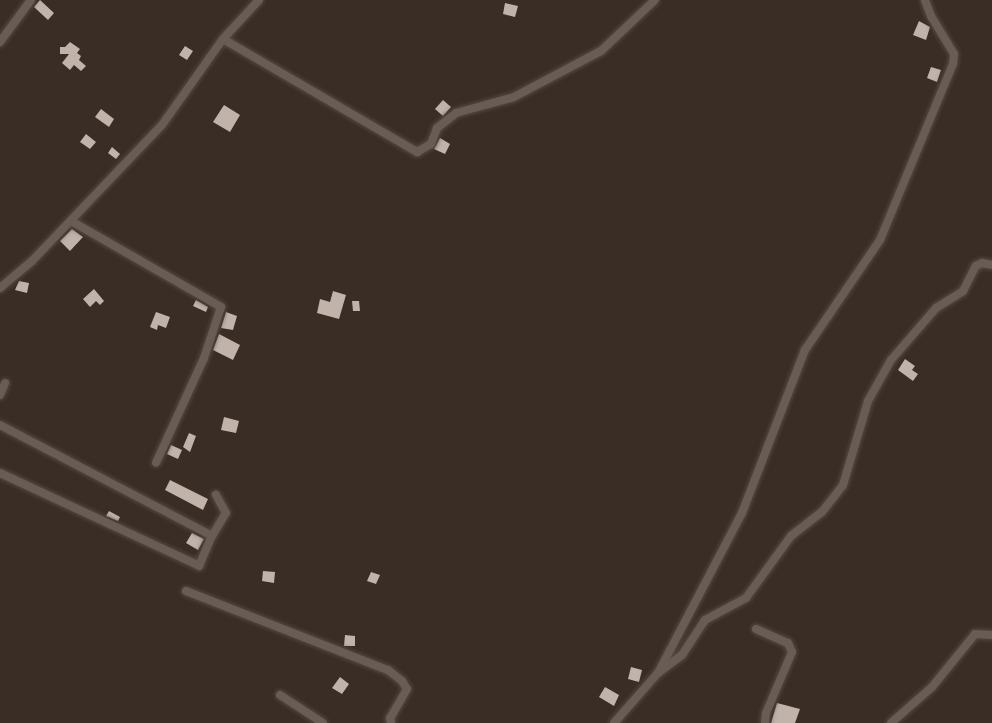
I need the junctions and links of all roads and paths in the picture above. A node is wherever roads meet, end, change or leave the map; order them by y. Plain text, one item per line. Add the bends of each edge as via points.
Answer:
1 (31, 0) edge
2 (259, 0) edge
3 (655, 0) edge
4 (925, 0) edge
5 (224, 39) junction
6 (0, 42) edge
7 (71, 221) junction
8 (992, 265) edge
9 (0, 288) edge
10 (5, 383) dead end
11 (0, 395) edge
12 (0, 425) edge
13 (156, 463) dead end
14 (0, 473) edge
15 (216, 495) dead end
16 (212, 536) junction
17 (186, 591) dead end
18 (756, 629) dead end
19 (992, 635) edge
20 (658, 673) junction
21 (280, 695) dead end
22 (323, 723) edge
23 (391, 723) edge
24 (614, 723) edge
25 (765, 723) edge
26 (891, 723) edge

1 - 6 street
2 - 5 street
3 - 5 street via 601,51 514,96 456,113 436,128 431,144 417,152
4 - 20 street via 954,54 953,64 880,240 805,350 742,513
5 - 7 street via 162,125
7 - 9 street
7 - 13 street via 221,307 204,358
8 - 20 street via 976,266 963,291 936,308 891,360 868,401 843,485 822,512 791,536 746,598 712,614 682,655
10 - 11 street
12 - 16 street
14 - 16 street via 200,566
15 - 16 street via 226,513
17 - 23 street via 388,670 407,689 390,718
18 - 25 street via 788,643 792,652 765,713
19 - 26 street via 975,634 932,687
20 - 24 street
21 - 22 street

